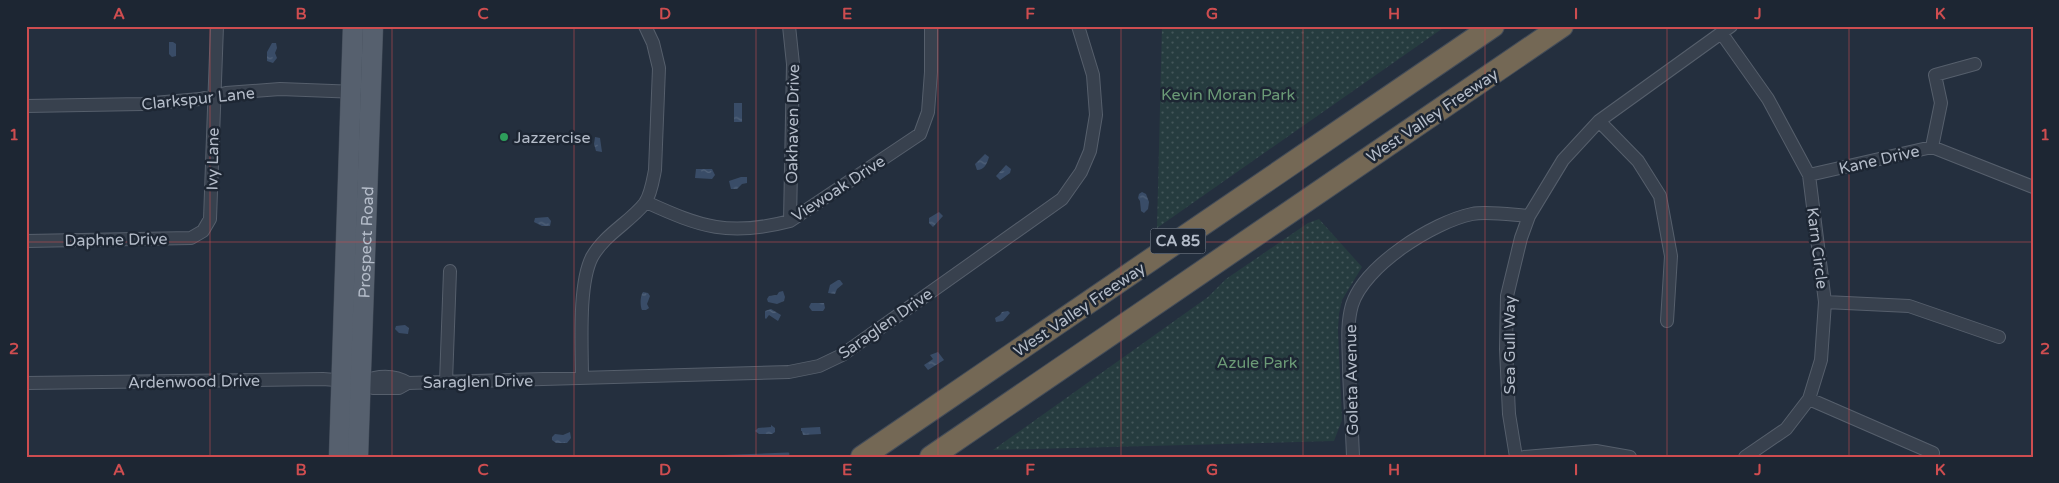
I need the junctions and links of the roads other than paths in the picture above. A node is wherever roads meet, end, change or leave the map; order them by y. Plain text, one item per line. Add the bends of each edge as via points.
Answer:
1 (217, 26) edge
2 (353, 26) edge
3 (373, 26) edge
4 (645, 26) edge
5 (789, 26) edge
6 (931, 26) edge
7 (1078, 26) edge
8 (1493, 26) edge
9 (1562, 26) edge
10 (1726, 30) edge
11 (1975, 64) dead end
12 (361, 92) junction
13 (214, 96) junction
14 (26, 106) edge
15 (1600, 121) junction
16 (1932, 147) junction
17 (1809, 175) junction
18 (2033, 187) edge
19 (646, 202) junction
20 (1529, 216) junction
21 (790, 221) junction
22 (203, 231) joint
23 (26, 241) edge
24 (450, 270) dead end
25 (1825, 302) junction
26 (1667, 321) dead end
27 (1999, 337) dead end
28 (582, 378) junction
29 (351, 381) junction
30 (446, 382) junction
31 (26, 383) edge
32 (1809, 400) junction
33 (1933, 453) dead end
34 (339, 457) edge
35 (358, 457) edge
36 (862, 457) edge
37 (931, 457) edge
38 (1353, 457) edge
39 (1516, 457) edge
40 (1524, 457) edge
41 (1630, 457) edge
42 (1745, 457) edge

1 - 13 street, Ivy Lane
2 - 12 main road, Prospect Road
3 - 12 main road, Prospect Road
4 - 19 street via 659,68 655,170
5 - 21 street, Oakhaven Drive via 793,64
6 - 21 street, Viewoak Drive via 928,112 920,134
7 - 28 street, Saraglen Drive via 1093,75 1096,116 1090,151 1081,172 1062,199 842,355 818,366 788,372
8 - 36 highway, West Valley Freeway / CA 85
9 - 37 highway, West Valley Freeway / CA 85
10 - 15 street, Sea Gull Way
10 - 17 street, Karn Circle
11 - 16 street via 1936,75 1942,103
12 - 13 street, Clarkspur Lane via 280,89
12 - 29 main road, Prospect Road
13 - 14 street, Clarkspur Lane via 142,104
13 - 22 street, Ivy Lane via 210,219
15 - 20 street, Sea Gull Way via 1563,160
15 - 26 street via 1638,161 1660,196 1671,256
16 - 17 street, Kane Drive
16 - 18 street, Kane Drive
17 - 25 street, Karn Circle
19 - 21 street, Viewoak Drive via 684,220 712,227 766,228
19 - 28 street via 607,237 591,260 584,294
20 - 38 street, Goleta Avenue via 1473,214 1442,225 1410,243 1362,286 1352,304 1348,327
20 - 39 street, Sea Gull Way via 1507,296 1506,349
22 - 23 street, Daphne Drive via 191,238
24 - 30 street
25 - 27 street via 1909,306
25 - 32 street, Karn Circle via 1821,360
28 - 30 street, Saraglen Drive
29 - 30 street, Saraglen Drive via 372,388 399,388 408,382
29 - 31 street, Ardenwood Drive
29 - 34 main road, Prospect Road
29 - 35 main road, Prospect Road
32 - 33 street
32 - 42 street, Karn Circle via 1786,429
40 - 41 street via 1596,451

